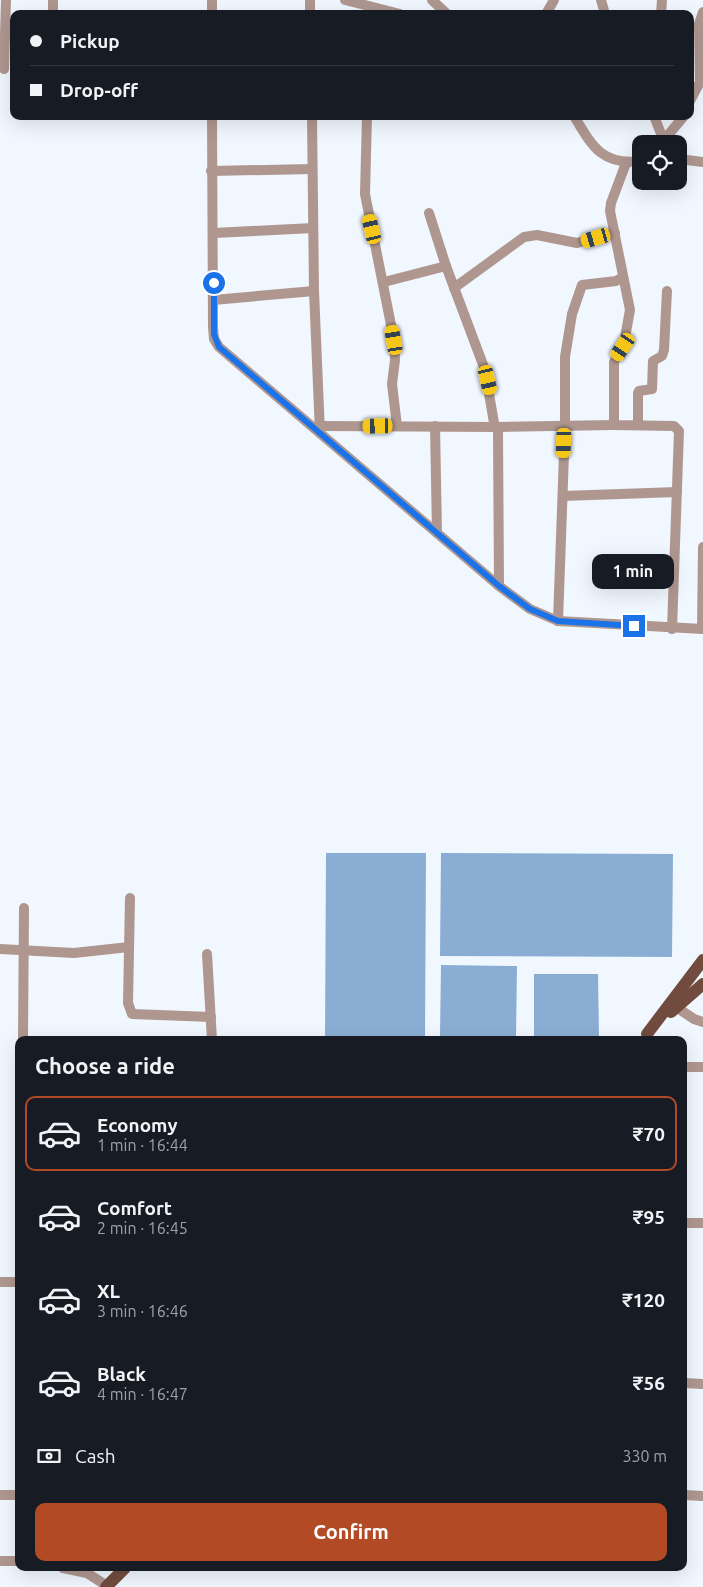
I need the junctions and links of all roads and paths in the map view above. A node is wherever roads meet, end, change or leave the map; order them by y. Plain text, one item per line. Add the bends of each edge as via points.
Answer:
1 (6, 0) edge
2 (345, 0) edge
3 (432, 0) edge
4 (384, 10) edge
5 (443, 10) edge
6 (703, 12) edge
7 (6, 69) edge
8 (694, 93) edge
9 (212, 120) edge
10 (312, 120) edge
11 (367, 120) edge
12 (576, 120) edge
13 (656, 120) edge
14 (681, 120) edge
15 (661, 135) edge
16 (669, 135) edge
17 (687, 160) edge
18 (632, 162) edge
19 (703, 162) edge
20 (626, 163) junction
21 (312, 169) junction
22 (211, 171) junction
23 (429, 212) dead end
24 (313, 228) junction
25 (214, 233) junction
26 (615, 233) junction
27 (446, 266) junction
28 (623, 277) junction
29 (384, 282) junction
30 (454, 288) junction
31 (667, 291) dead end
32 (314, 292) junction
33 (213, 300) junction
34 (614, 425) junction
35 (638, 425) junction
36 (397, 426) junction
37 (435, 426) junction
38 (565, 426) junction
39 (496, 427) junction
40 (321, 429) junction
41 (677, 492) junction
42 (563, 496) junction
43 (437, 533) junction
44 (703, 547) edge
45 (499, 586) junction
46 (558, 621) junction
47 (672, 629) junction
48 (702, 629) edge
49 (130, 898) dead end
50 (24, 908) dead end
51 (129, 947) junction
52 (0, 949) edge
53 (24, 951) junction
54 (207, 954) dead end
55 (703, 960) edge
56 (703, 984) edge
57 (676, 1007) junction
58 (211, 1017) junction
59 (703, 1022) edge
60 (23, 1036) edge
61 (212, 1036) edge
62 (645, 1036) edge
63 (645, 1036) edge
64 (687, 1067) edge
65 (703, 1067) edge
66 (687, 1223) edge
67 (703, 1223) edge
68 (0, 1282) edge
69 (15, 1282) edge
70 (687, 1383) edge
71 (703, 1384) edge
72 (0, 1495) edge
73 (15, 1495) edge
74 (687, 1495) edge
75 (703, 1496) edge
76 (0, 1561) edge
77 (15, 1561) edge
78 (77, 1571) edge
79 (122, 1571) edge
80 (106, 1586) edge

1 - 7 street
2 - 4 street
3 - 5 street
6 - 8 street via 698,24 700,82
9 - 22 street
10 - 21 street
11 - 29 street via 365,194
12 - 20 street via 597,151
13 - 15 street
14 - 16 street
17 - 19 street
18 - 20 street
20 - 26 street via 611,203
21 - 22 street
21 - 24 street
22 - 25 street
23 - 27 street
24 - 25 street
24 - 32 street
25 - 33 street
26 - 28 street
26 - 30 street via 577,243 537,235 524,237
27 - 29 street
27 - 30 street
28 - 34 street via 630,310 624,344 614,362
28 - 38 street via 613,282 582,285 566,346
29 - 36 street via 396,360 392,384
30 - 39 street via 486,370
31 - 35 street via 664,350 662,356 653,361 652,389 638,393
32 - 33 street
32 - 40 street
33 - 40 street via 214,339 219,347
34 - 35 street
34 - 38 street
35 - 41 street via 675,426 678,429
36 - 37 street
36 - 40 street
37 - 39 street
37 - 43 street
38 - 39 street
38 - 42 street
39 - 45 street via 500,489
40 - 43 street
41 - 42 street
41 - 47 street
42 - 46 street
43 - 45 street
44 - 48 street
45 - 46 street via 530,609
46 - 47 street
47 - 48 street
49 - 51 street
50 - 53 street
51 - 53 street via 74,953
51 - 58 street via 128,1007 132,1014
52 - 53 street
53 - 60 street
54 - 58 street
55 - 62 main road
56 - 57 main road
57 - 59 street
57 - 63 main road
58 - 61 street
64 - 65 street
66 - 67 street
68 - 69 street
70 - 71 street
72 - 73 street
74 - 75 street
76 - 77 street
78 - 80 street via 87,1573
79 - 80 main road

